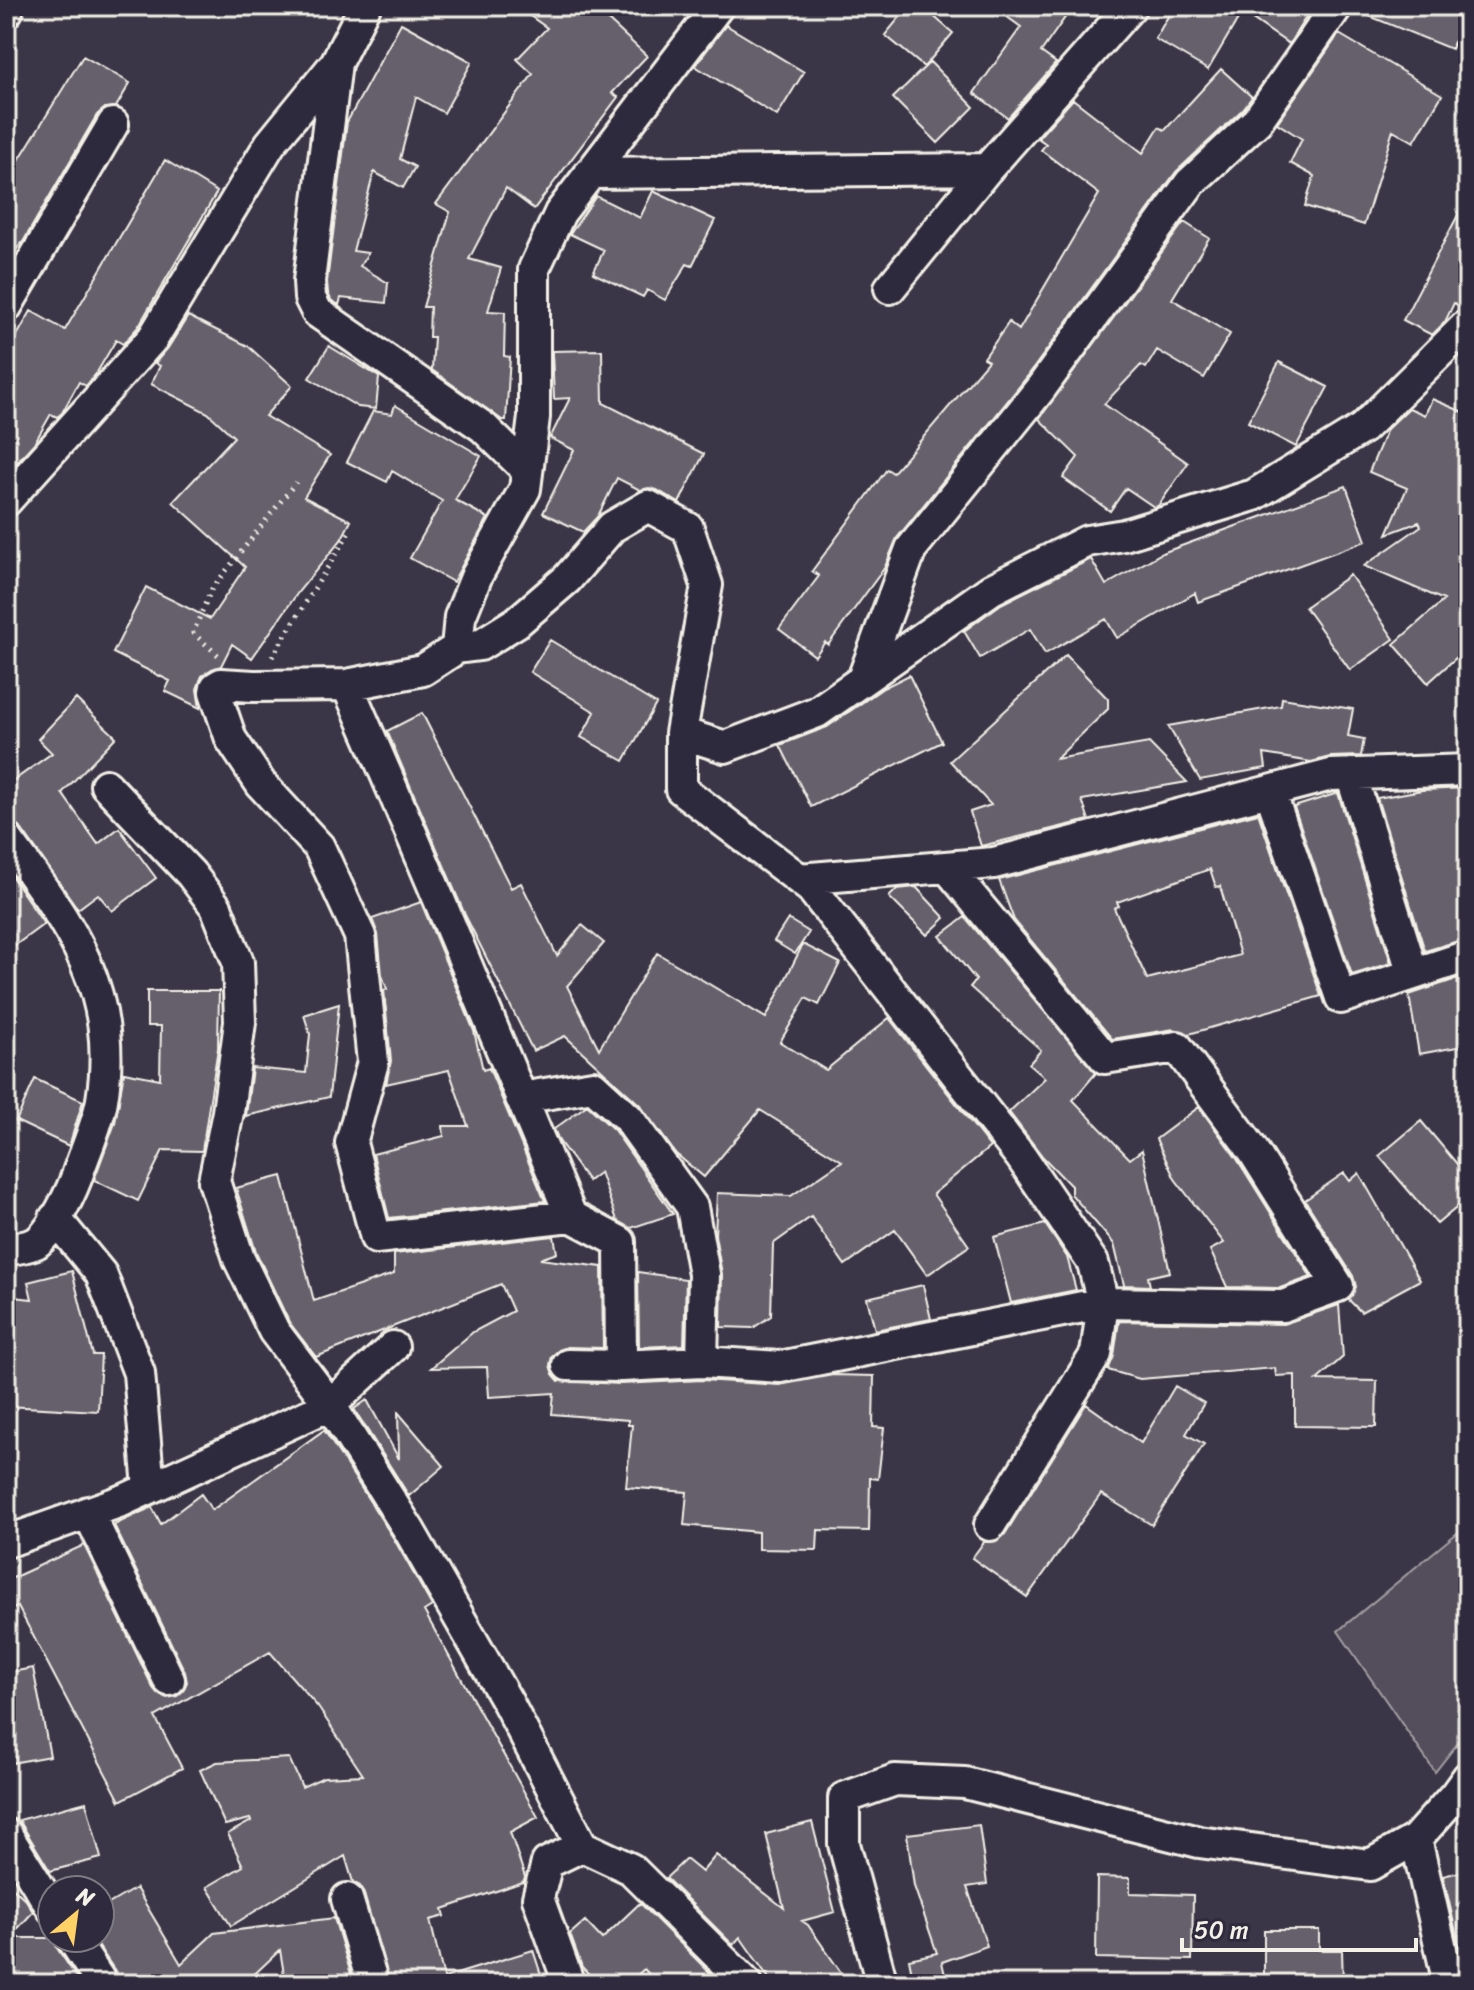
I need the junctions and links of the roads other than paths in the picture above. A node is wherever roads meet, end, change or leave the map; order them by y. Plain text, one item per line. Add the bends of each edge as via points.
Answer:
1 (365, 6) edge
2 (718, 6) edge
3 (1131, 6) edge
4 (1337, 6) edge
5 (336, 63) junction
6 (113, 124) dead end
7 (987, 169) junction
8 (590, 173) junction
9 (890, 288) dead end
10 (6, 307) edge
11 (1468, 324) edge
12 (527, 470) junction
13 (6, 501) edge
14 (457, 648) junction
15 (863, 679) junction
16 (347, 685) junction
17 (681, 733) junction
18 (1468, 770) edge
19 (1351, 774) junction
20 (106, 785) dead end
21 (1270, 791) junction
22 (6, 838) edge
23 (947, 867) junction
24 (799, 879) junction
25 (1468, 956) edge
26 (1413, 974) junction
27 (521, 1098) junction
28 (571, 1216) junction
29 (55, 1218) junction
30 (6, 1250) edge
31 (1103, 1303) junction
32 (393, 1347) dead end
33 (702, 1362) junction
34 (568, 1365) dead end
35 (621, 1366) junction
36 (330, 1405) junction
37 (149, 1488) junction
38 (88, 1512) junction
39 (990, 1525) dead end
40 (6, 1542) edge
41 (169, 1680) dead end
42 (1468, 1777) edge
43 (6, 1834) edge
44 (1416, 1839) junction
45 (582, 1846) junction
46 (36, 1882) edge
47 (347, 1899) dead end
48 (82, 1954) edge
49 (102, 1984) edge
50 (373, 1984) edge
51 (569, 1984) edge
52 (747, 1984) edge
53 (882, 1984) edge
54 (1449, 1984) edge

1 - 5 street
2 - 8 street
3 - 7 street
4 - 15 street via 1257,121 1190,183 1041,388 911,549
5 - 12 street via 310,298 317,312 483,427
5 - 13 street via 270,144 153,338
6 - 10 street
7 - 8 street
7 - 9 street
8 - 12 street via 560,213 534,269 534,417
11 - 15 street via 1363,428 1254,495 1124,535 1087,541 992,589
12 - 14 street via 525,489 460,617
14 - 16 street via 423,670
14 - 17 street via 480,645 517,622 567,579 612,527 648,506 688,528 707,585
15 - 17 street via 817,712 725,747
16 - 27 street
16 - 28 street via 221,684 215,692 231,739 261,784 319,847 360,936 373,1062 351,1143 376,1238
17 - 24 street via 681,789
18 - 19 street
19 - 21 street
19 - 26 street
20 - 36 street via 216,907 238,962 240,1022 214,1181 239,1259 274,1331
21 - 23 street via 994,863
21 - 26 street via 1341,998
22 - 29 street via 60,912 86,961 103,1016 102,1101 75,1183
23 - 24 street
23 - 31 street via 1105,1058 1177,1047 1252,1149 1338,1286 1283,1306
24 - 31 street via 1021,1157 1093,1263
25 - 26 street
27 - 28 street
27 - 33 street via 593,1086 628,1118 692,1207 704,1274
28 - 35 street via 620,1242
29 - 30 street via 35,1243
29 - 37 street via 101,1274 139,1373
31 - 33 street via 780,1367
31 - 39 street via 1096,1354
32 - 36 street
33 - 35 street
34 - 35 street
36 - 37 street
36 - 45 street via 508,1703
37 - 38 street
38 - 40 street
38 - 41 street
42 - 44 street
43 - 46 street
44 - 53 street via 1370,1865 1199,1842 965,1783 895,1780 844,1798 844,1844
44 - 54 street
45 - 51 street via 547,1863 538,1898
45 - 52 street via 631,1869
47 - 50 street
48 - 49 street

